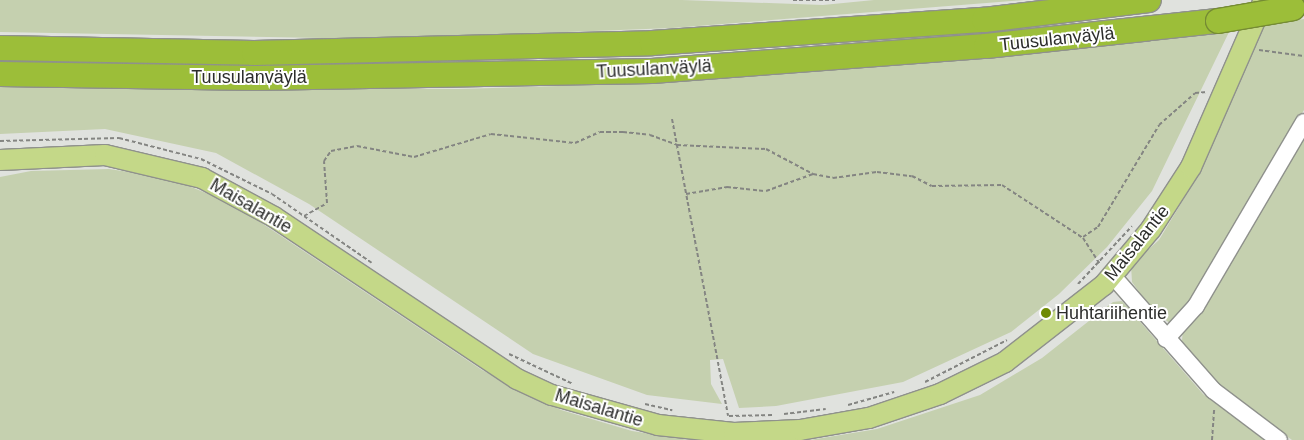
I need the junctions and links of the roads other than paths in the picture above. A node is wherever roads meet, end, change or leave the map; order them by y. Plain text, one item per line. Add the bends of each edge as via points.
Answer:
1 (1149, 0) edge
2 (1264, 0) edge
3 (1298, 7) edge
4 (0, 48) edge
5 (0, 74) edge
6 (1304, 122) edge
7 (0, 160) edge
8 (1105, 269) junction
9 (1166, 339) junction
10 (1279, 440) edge

1 - 4 highway, Tuusulanväylä via 984,20 662,43 254,53
2 - 8 main road, Maisalantie via 1174,195
3 - 5 highway, Tuusulanväylä, bridge via 1218,21 986,46 652,71 255,78
6 - 9 street via 1196,306
7 - 8 main road, Maisalantie via 105,155 202,178 274,217 517,379 618,416 800,430 869,418 940,394 1005,362 1065,319
8 - 9 street
9 - 10 street via 1214,391

